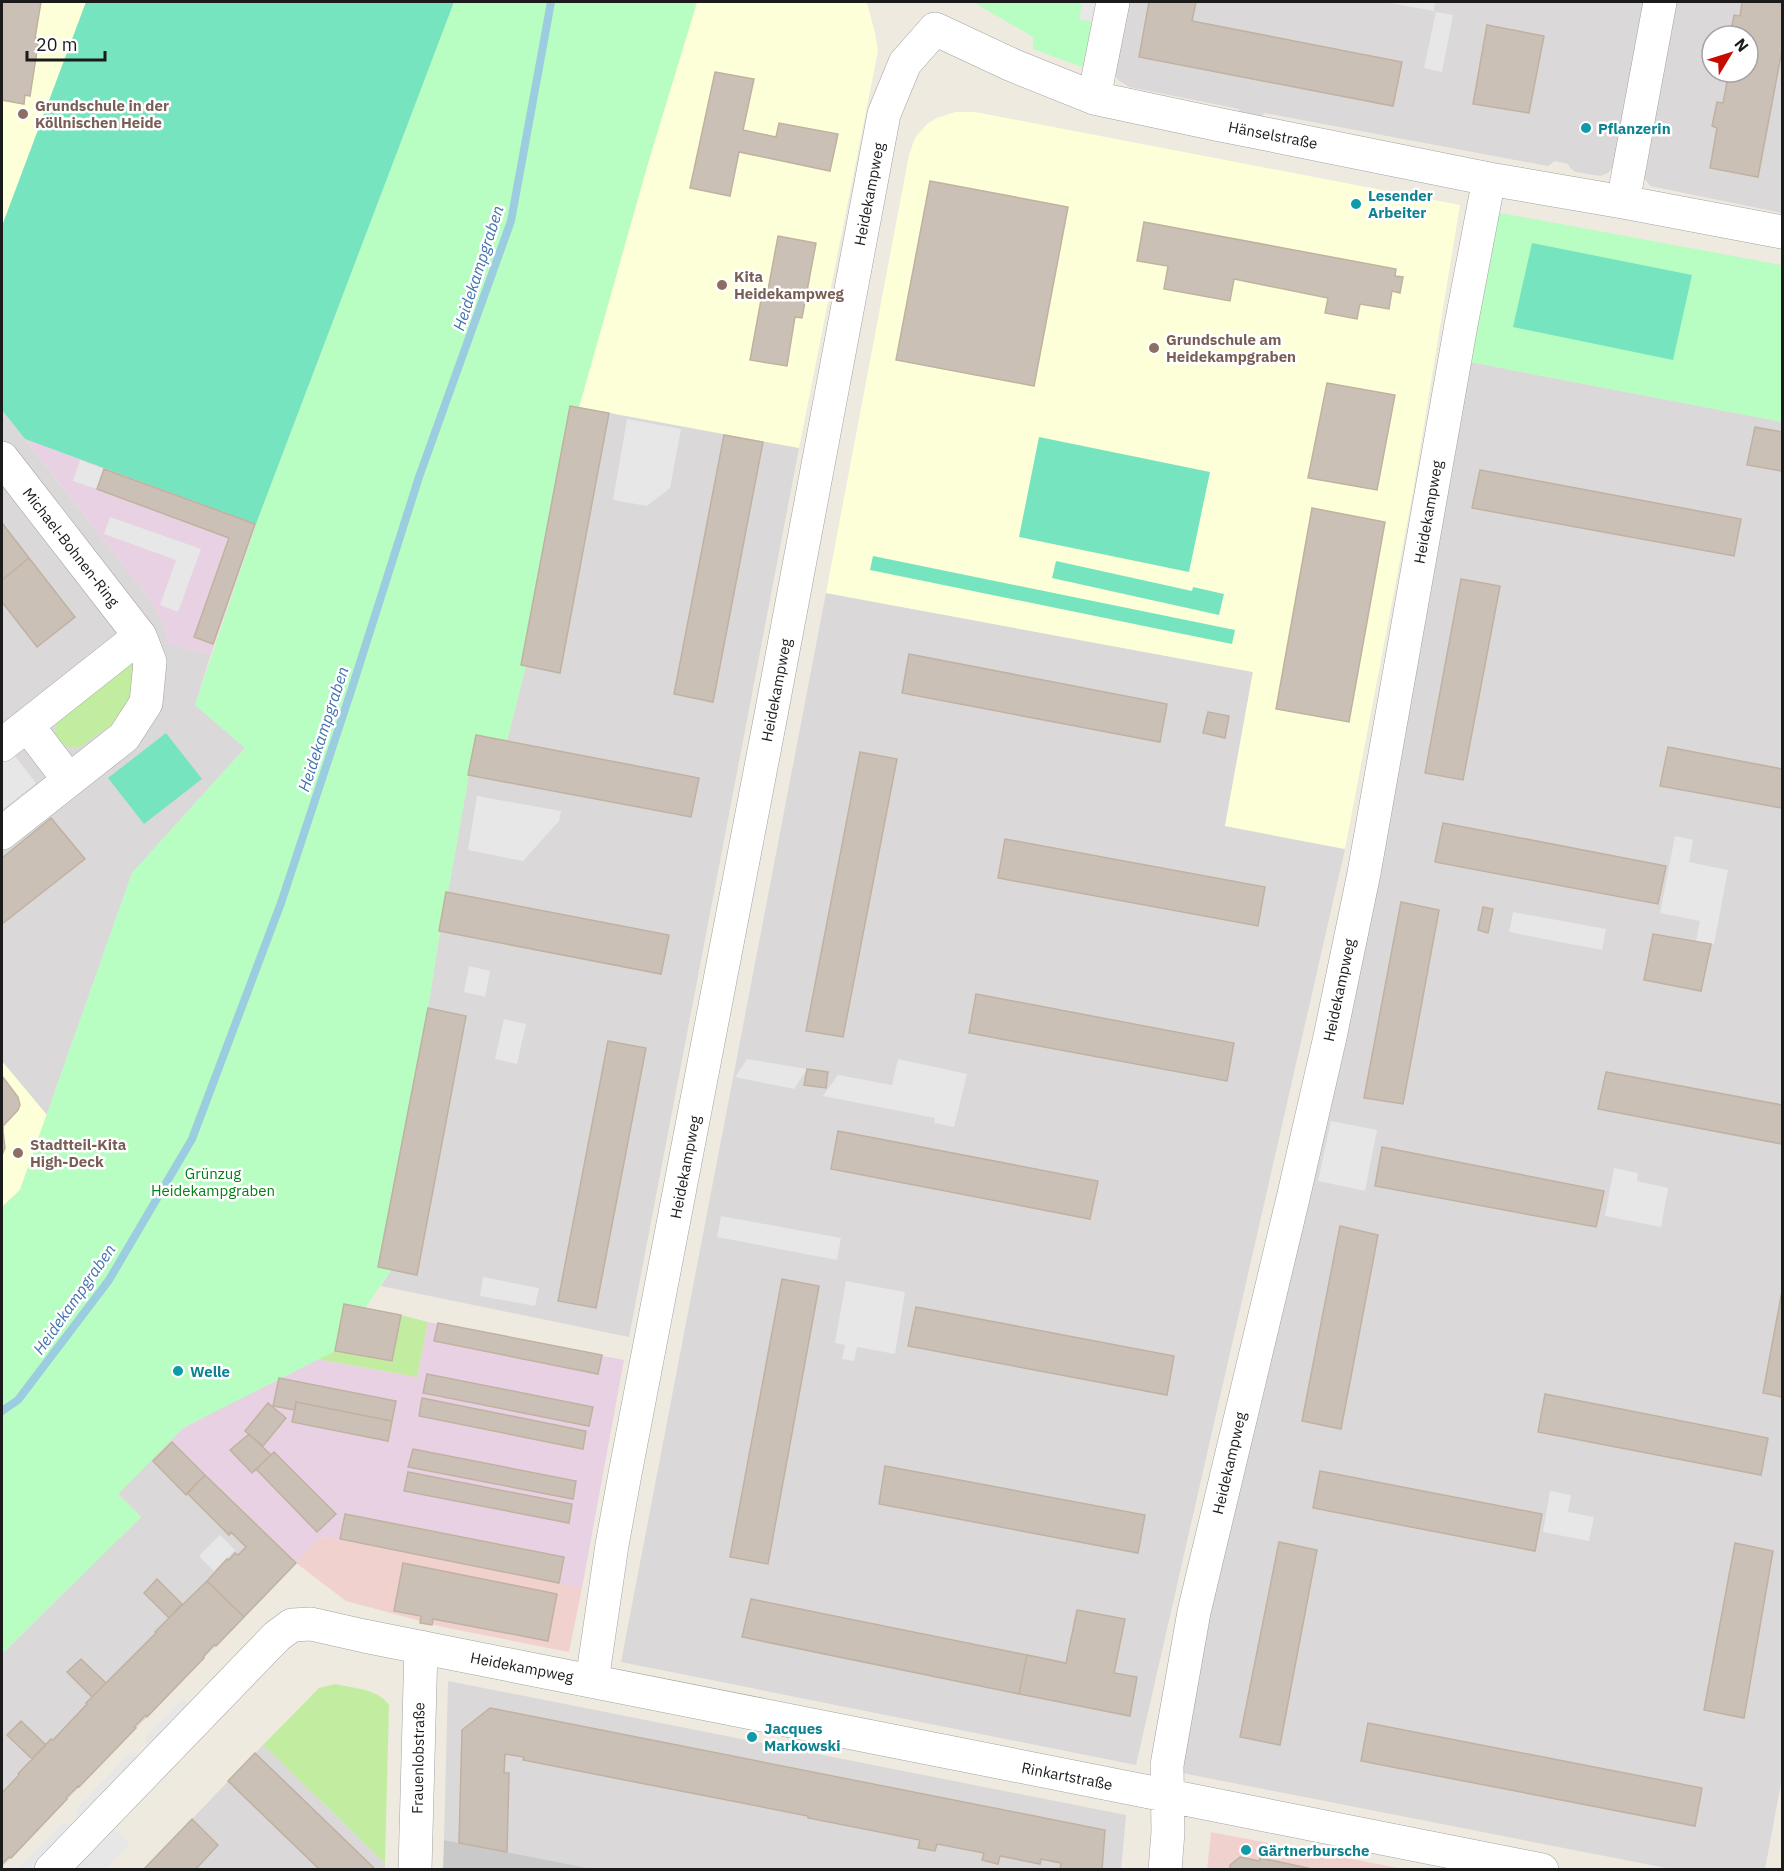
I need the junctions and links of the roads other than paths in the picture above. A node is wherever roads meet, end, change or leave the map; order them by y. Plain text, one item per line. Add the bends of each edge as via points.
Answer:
1 (1113, 2) edge
2 (1660, 2) edge
3 (935, 29) joint
4 (1094, 98) junction
5 (1489, 179) junction
6 (1623, 202) junction
7 (1782, 232) edge
8 (2, 458) edge
9 (141, 636) junction
10 (27, 725) junction
11 (2, 745) edge
12 (69, 780) junction
13 (2, 833) edge
14 (421, 1647) junction
15 (592, 1681) junction
16 (1167, 1796) junction
17 (51, 1869) edge
18 (415, 1869) edge
19 (1165, 1869) edge
20 (1542, 1869) edge

1 - 4 street
2 - 6 street
3 - 4 street, Hänselstraße
3 - 15 street, Heidekampweg via 905,63 884,114 612,1545
4 - 5 street, Hänselstraße
5 - 6 street, Hänselstraße
5 - 16 street, Heidekampweg via 1364,873 1294,1194 1194,1612 1167,1765
6 - 7 street, Hänselstraße
8 - 9 street, Michael-Bohnen-Ring
9 - 10 street
9 - 12 street, Michael-Bohnen-Ring via 150,662 146,703 124,737
10 - 11 street
10 - 12 street
12 - 13 street, Michael-Bohnen-Ring
14 - 15 street, Heidekampweg
14 - 17 street, Heidekampweg via 311,1624 292,1624
14 - 18 street, Frauenlobstraße
15 - 16 street, Rinkartstraße
16 - 19 street, Heidekampweg
16 - 20 street, Rinkartstraße

